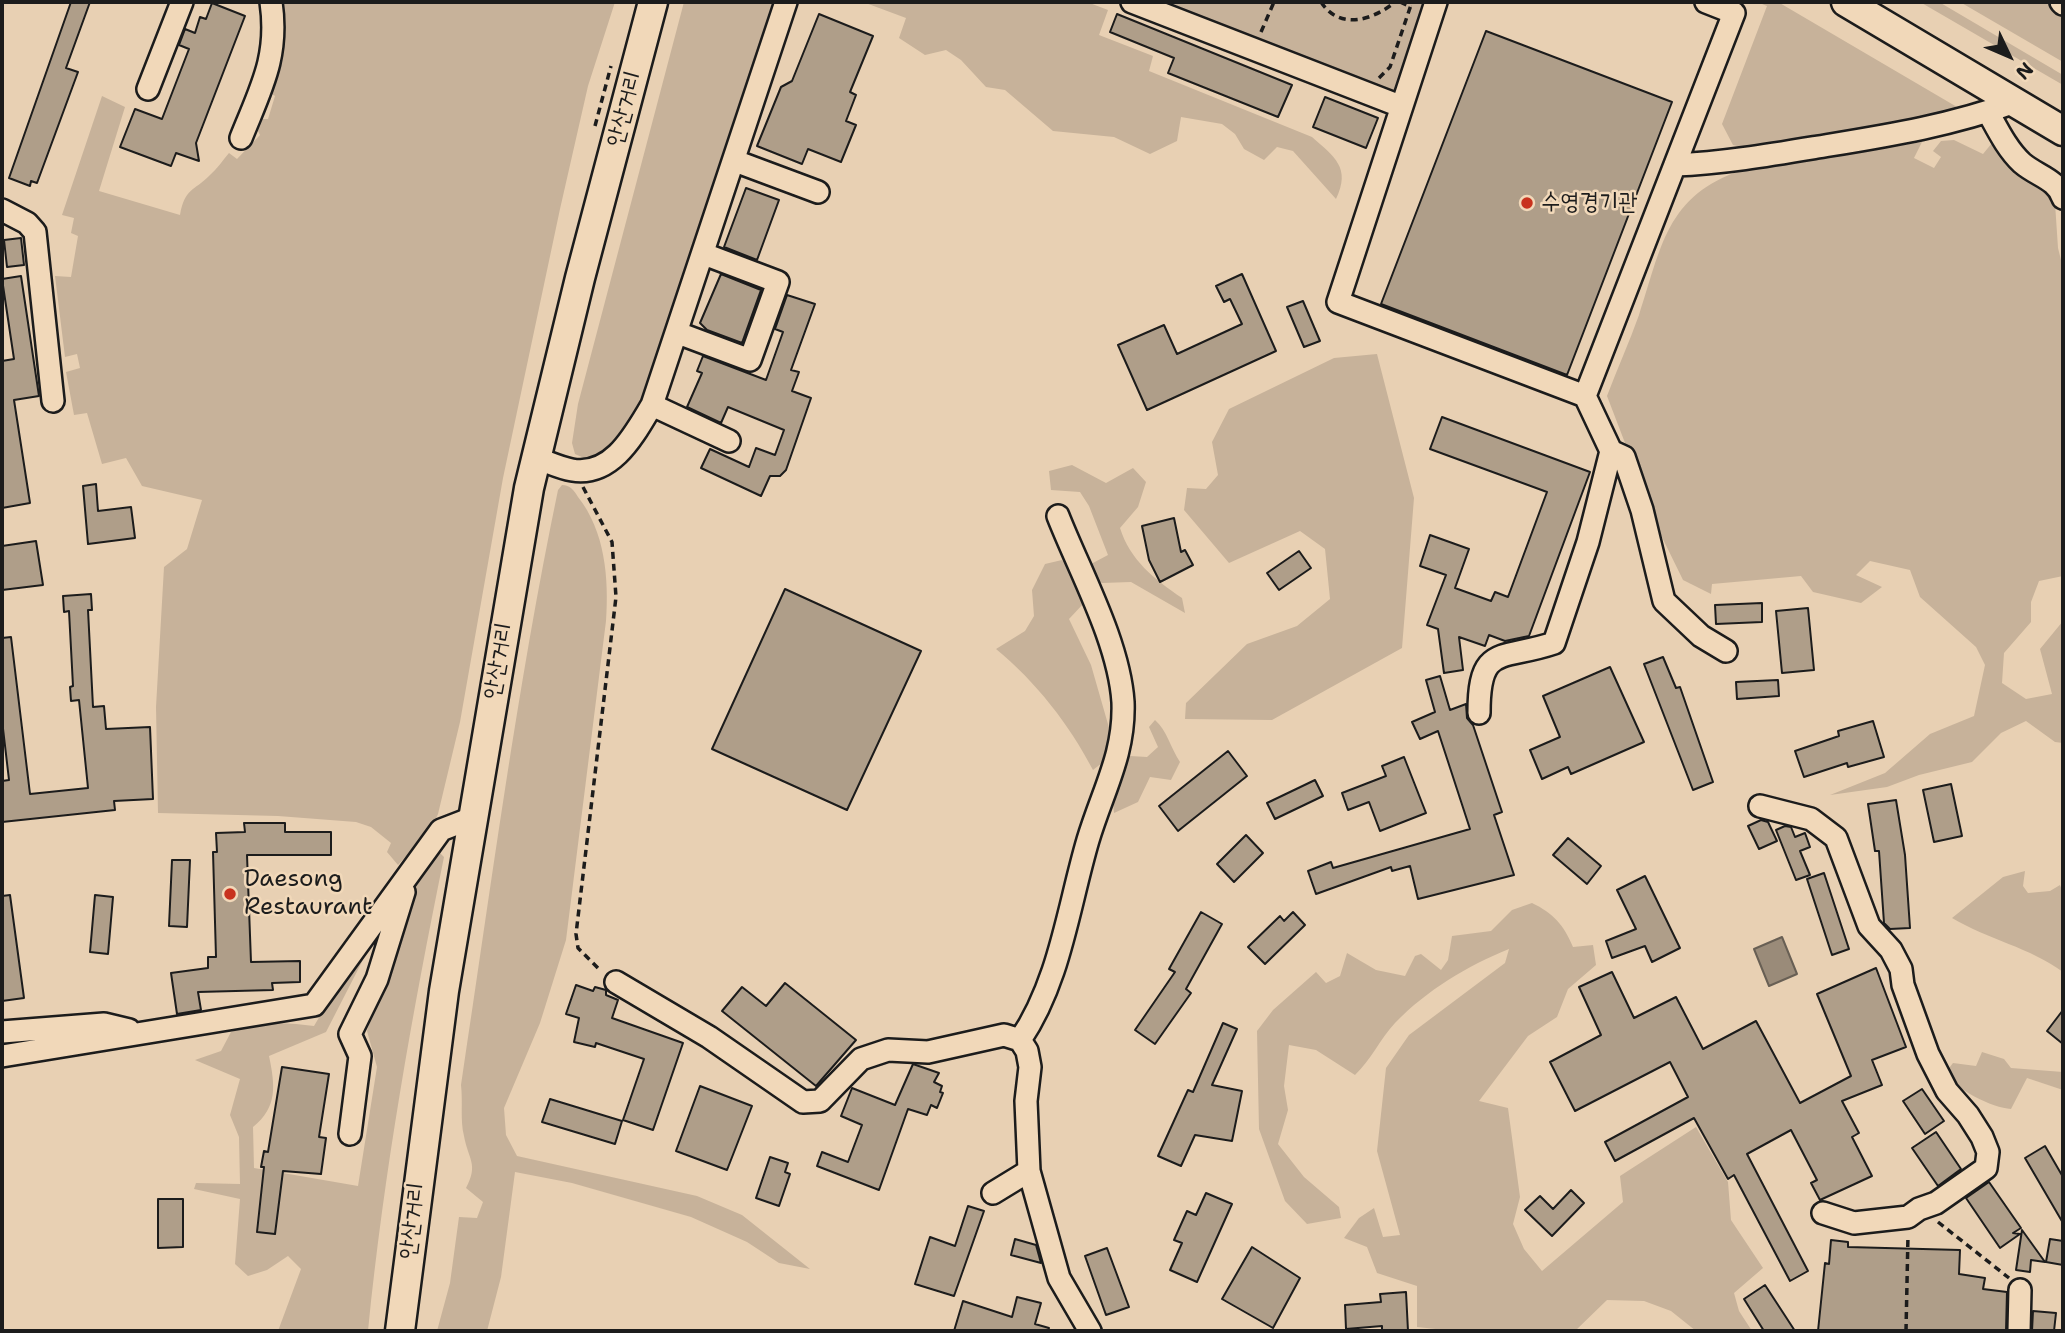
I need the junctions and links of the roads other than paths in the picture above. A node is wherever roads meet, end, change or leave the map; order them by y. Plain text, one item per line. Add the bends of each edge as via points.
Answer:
1 (182, 2) edge
2 (271, 2) edge
3 (653, 2) edge
4 (786, 2) edge
5 (1132, 2) edge
6 (1436, 2) edge
7 (1706, 2) edge
8 (1846, 2) edge
9 (148, 89) dead end
10 (2015, 102) junction
11 (1400, 106) junction
12 (1988, 112) junction
13 (2063, 131) edge
14 (241, 138) dead end
15 (735, 161) junction
16 (1675, 166) junction
17 (818, 192) dead end
18 (2063, 198) edge
19 (2, 210) edge
20 (704, 254) junction
21 (678, 333) junction
22 (1585, 397) junction
23 (53, 401) dead end
24 (652, 405) junction
25 (729, 441) dead end
26 (1611, 451) junction
27 (536, 457) junction
28 (1058, 516) dead end
29 (1726, 650) dead end
30 (1479, 713) dead end
31 (1760, 806) dead end
32 (472, 818) junction
33 (408, 880) junction
34 (616, 982) road end
35 (2, 1032) edge
36 (142, 1033) junction
37 (1020, 1040) junction
38 (2, 1056) edge
39 (350, 1134) dead end
40 (1029, 1171) junction
41 (993, 1193) dead end
42 (1823, 1213) dead end
43 (2020, 1290) road end
44 (400, 1331) edge
45 (1090, 1331) edge
46 (2019, 1331) edge

1 - 9 street
2 - 14 street via 275,41 271,62
3 - 27 main road, 안산거리
4 - 15 street
5 - 11 street
6 - 11 street
7 - 16 street via 1734,13
8 - 10 main road
10 - 12 street
10 - 13 main road
11 - 22 street via 1338,302
12 - 16 street via 1909,133 1717,164
12 - 18 street via 2009,149 2060,188
15 - 17 street
15 - 20 street
16 - 22 street
19 - 23 street via 35,232
20 - 21 street
20 - 21 street via 778,282 750,360
21 - 24 street
22 - 26 street
24 - 25 street
24 - 27 street via 614,458 573,470
26 - 29 street via 1623,457 1627,467 1664,601 1700,636
26 - 30 street via 1588,542 1554,643 1489,661 1479,682
27 - 32 main road, 안산거리
28 - 37 street via 1103,622 1119,674 1123,738 1088,840 1049,989
31 - 42 street via 1811,819 1836,838 1869,926 1901,969 1928,1054 1988,1152 1986,1168 1914,1213 1854,1223
32 - 33 street via 441,830
32 - 44 main road, 안산거리 via 443,991
33 - 36 street via 314,1005
33 - 39 street via 377,979 350,1034 360,1056
34 - 37 street via 709,1037 803,1102 820,1101 861,1059 888,1050 928,1052 1004,1035
35 - 36 street via 104,1024
36 - 38 street
37 - 40 street via 1030,1067 1026,1101
40 - 41 street
40 - 45 street via 1059,1278
43 - 46 street

